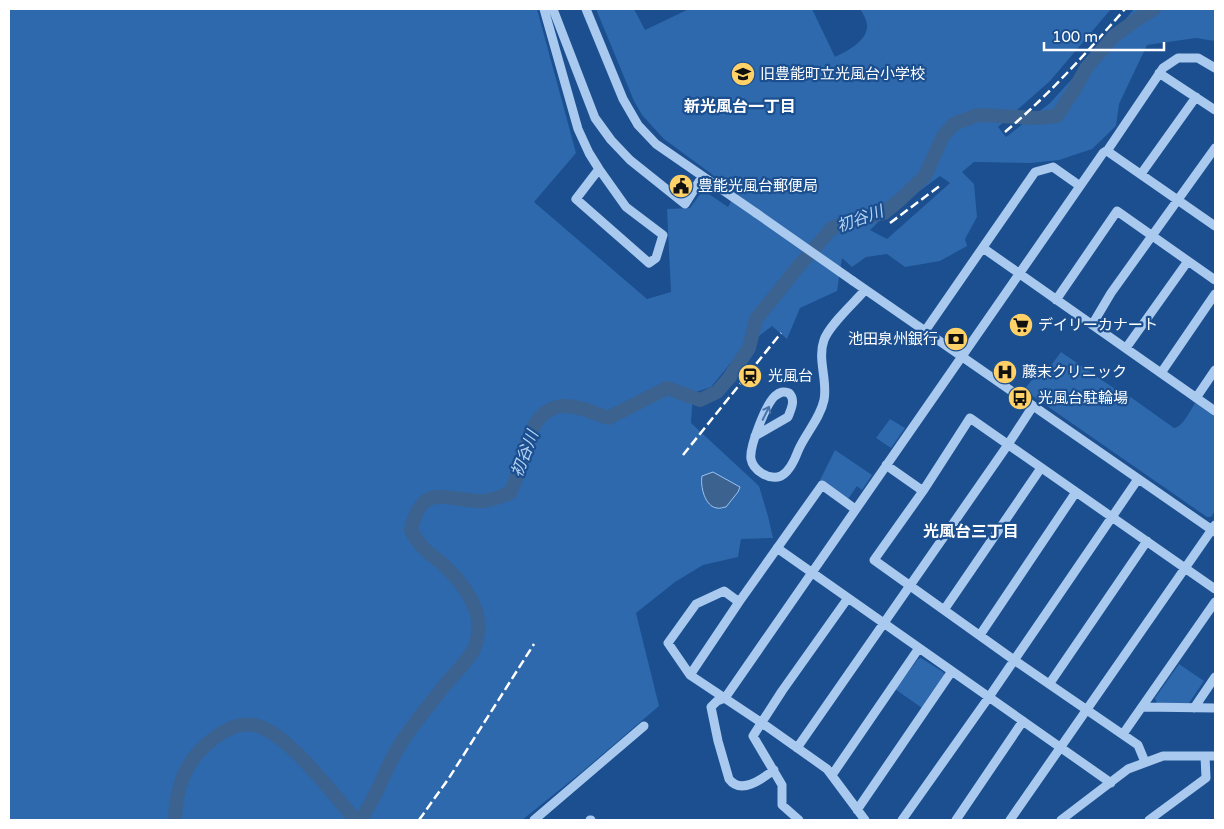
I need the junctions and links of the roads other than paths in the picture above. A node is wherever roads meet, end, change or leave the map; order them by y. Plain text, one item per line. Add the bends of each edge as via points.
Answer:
1 (544, 9) edge
2 (553, 9) edge
3 (586, 9) edge
4 (1215, 68) edge
5 (1159, 73) junction
6 (1196, 97) junction
7 (1215, 110) edge
8 (1215, 148) edge
9 (1107, 151) junction
10 (599, 169) junction
11 (1141, 174) junction
12 (702, 177) junction
13 (1080, 186) junction
14 (1178, 200) junction
15 (1214, 223) edge
16 (1152, 236) junction
17 (982, 248) junction
18 (1188, 261) junction
19 (1018, 274) junction
20 (1215, 280) edge
21 (865, 290) junction
22 (1215, 294) edge
23 (1056, 300) junction
24 (1092, 325) junction
25 (925, 330) junction
26 (1126, 348) junction
27 (961, 356) junction
28 (1215, 370) edge
29 (1161, 373) junction
30 (1196, 398) junction
31 (1033, 406) junction
32 (1215, 411) edge
33 (755, 436) junction
34 (1007, 446) junction
35 (886, 465) junction
36 (1041, 468) junction
37 (1138, 479) junction
38 (923, 490) junction
39 (1076, 492) junction
40 (854, 510) junction
41 (1112, 517) junction
42 (1214, 529) edge
43 (1147, 541) junction
44 (777, 548) junction
45 (1185, 568) junction
46 (811, 572) junction
47 (909, 586) junction
48 (1215, 589) edge
49 (848, 598) junction
50 (739, 602) junction
51 (1215, 602) edge
52 (944, 610) junction
53 (883, 622) junction
54 (980, 635) junction
55 (920, 648) junction
56 (1014, 660) junction
57 (952, 671) junction
58 (690, 675) junction
59 (1215, 677) edge
60 (1050, 683) junction
61 (989, 697) junction
62 (725, 698) junction
63 (1142, 707) junction
64 (1194, 708) junction
65 (1215, 708) edge
66 (1087, 710) junction
67 (1024, 721) junction
68 (762, 723) junction
69 (644, 726) dead end
70 (1123, 734) junction
71 (1061, 747) junction
72 (797, 748) junction
73 (1205, 756) junction
74 (1215, 756) edge
75 (1145, 762) junction
76 (774, 770) junction
77 (832, 775) junction
78 (1111, 783) junction
79 (857, 810) junction
80 (534, 820) edge
81 (799, 820) edge
82 (865, 820) edge
83 (902, 820) edge
84 (956, 820) edge
85 (1010, 820) edge
86 (1061, 820) edge
87 (1149, 820) edge

1 - 10 street via 578,129
2 - 12 street via 595,118 611,140 630,160 685,204
3 - 12 street via 623,99 638,125 656,144
4 - 5 street via 1198,58 1178,58
5 - 6 street
5 - 9 street
6 - 7 street
6 - 11 street
8 - 14 street
9 - 11 street
9 - 13 street
10 - 10 street via 626,207 663,234 656,258 649,263 576,199
11 - 14 street
12 - 21 street, bridge
13 - 17 street via 1053,167 1035,172
13 - 19 street
14 - 15 street
14 - 16 street
16 - 18 street
16 - 23 street via 1116,211
16 - 24 street
17 - 19 street
17 - 25 street
18 - 20 street
18 - 26 street
19 - 23 street
19 - 27 street
21 - 25 street
21 - 33 street via 824,338 824,400 794,460 780,476 762,474 752,463
22 - 29 street
23 - 24 street
24 - 26 street
25 - 27 street
26 - 29 street
27 - 31 street
27 - 35 street
28 - 30 street
29 - 30 street
30 - 32 street
31 - 34 street
31 - 37 street
33 -> 33 street via 774,397 781,392 789,393 793,402 788,417
34 - 36 street
34 - 38 street via 970,418
34 - 47 street
35 - 38 street
35 - 40 street
36 - 39 street
36 - 52 street
37 - 41 street
37 - 42 street
38 - 47 street via 874,560
39 - 41 street
39 - 54 street
40 - 44 street via 822,485
40 - 46 street
41 - 43 street
41 - 56 street
42 - 45 street
43 - 45 street
43 - 60 street
44 - 46 street
44 - 50 street
45 - 48 street
45 - 66 street
46 - 49 street
46 - 62 street
47 - 52 street
47 - 53 street
49 - 53 street
49 - 68 street
50 - 58 street
50 - 58 street via 724,591 696,604 668,643
51 - 63 street
52 - 54 street
53 - 55 street
53 - 72 street
54 - 56 street
55 - 57 street
55 - 77 street
56 - 60 street
56 - 61 street
57 - 61 street
57 - 79 street
58 - 62 street
59 - 64 street
60 - 66 street
61 - 67 street
61 - 83 street
62 - 68 street
62 - 76 street via 711,707 729,779 743,787
63 - 64 street
63 - 70 street
64 - 65 street
66 - 70 street
66 - 71 street
67 - 71 street
67 - 84 street
68 - 72 street
68 - 76 street via 753,736
69 - 80 street
70 - 75 street via 1138,745
71 - 78 street
71 - 85 street
72 - 77 street
73 - 74 street
73 - 75 street via 1163,756
73 - 87 street via 1206,778
75 - 78 street via 1128,769
76 - 81 street via 782,785 782,805
77 - 79 street
78 - 86 street
79 - 82 street

